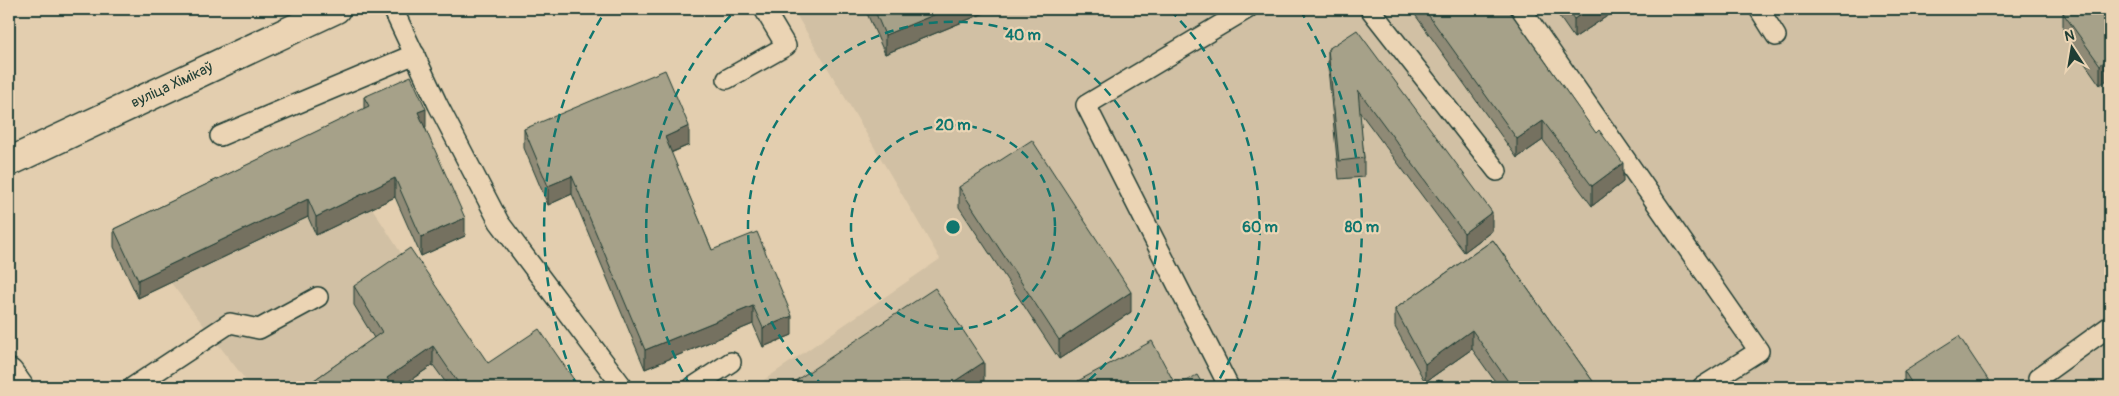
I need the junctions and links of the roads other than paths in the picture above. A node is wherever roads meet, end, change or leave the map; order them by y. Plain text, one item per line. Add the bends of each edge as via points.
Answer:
1 (336, 9) edge
2 (393, 9) edge
3 (764, 9) edge
4 (1247, 9) edge
5 (1370, 9) edge
6 (1521, 9) edge
7 (1759, 9) edge
8 (1776, 36) dead end
9 (415, 54) junction
10 (727, 79) dead end
11 (220, 136) dead end
12 (9, 162) edge
13 (1496, 170) dead end
14 (318, 296) dead end
15 (2110, 326) edge
16 (731, 362) dead end
17 (9, 372) edge
18 (2038, 378) dead end
19 (19, 387) edge
20 (133, 387) edge
21 (623, 387) edge
22 (693, 387) edge
23 (1229, 387) edge
24 (1702, 387) edge

1 - 12 street, вуліца Хімікаў
2 - 9 lane
3 - 10 lane via 786,46
4 - 23 lane via 1086,106
5 - 13 lane
6 - 24 lane via 1759,351
7 - 8 lane
9 - 11 lane
9 - 21 lane via 499,222
14 - 20 lane via 259,329 230,323
15 - 18 lane
16 - 22 lane
17 - 19 street

